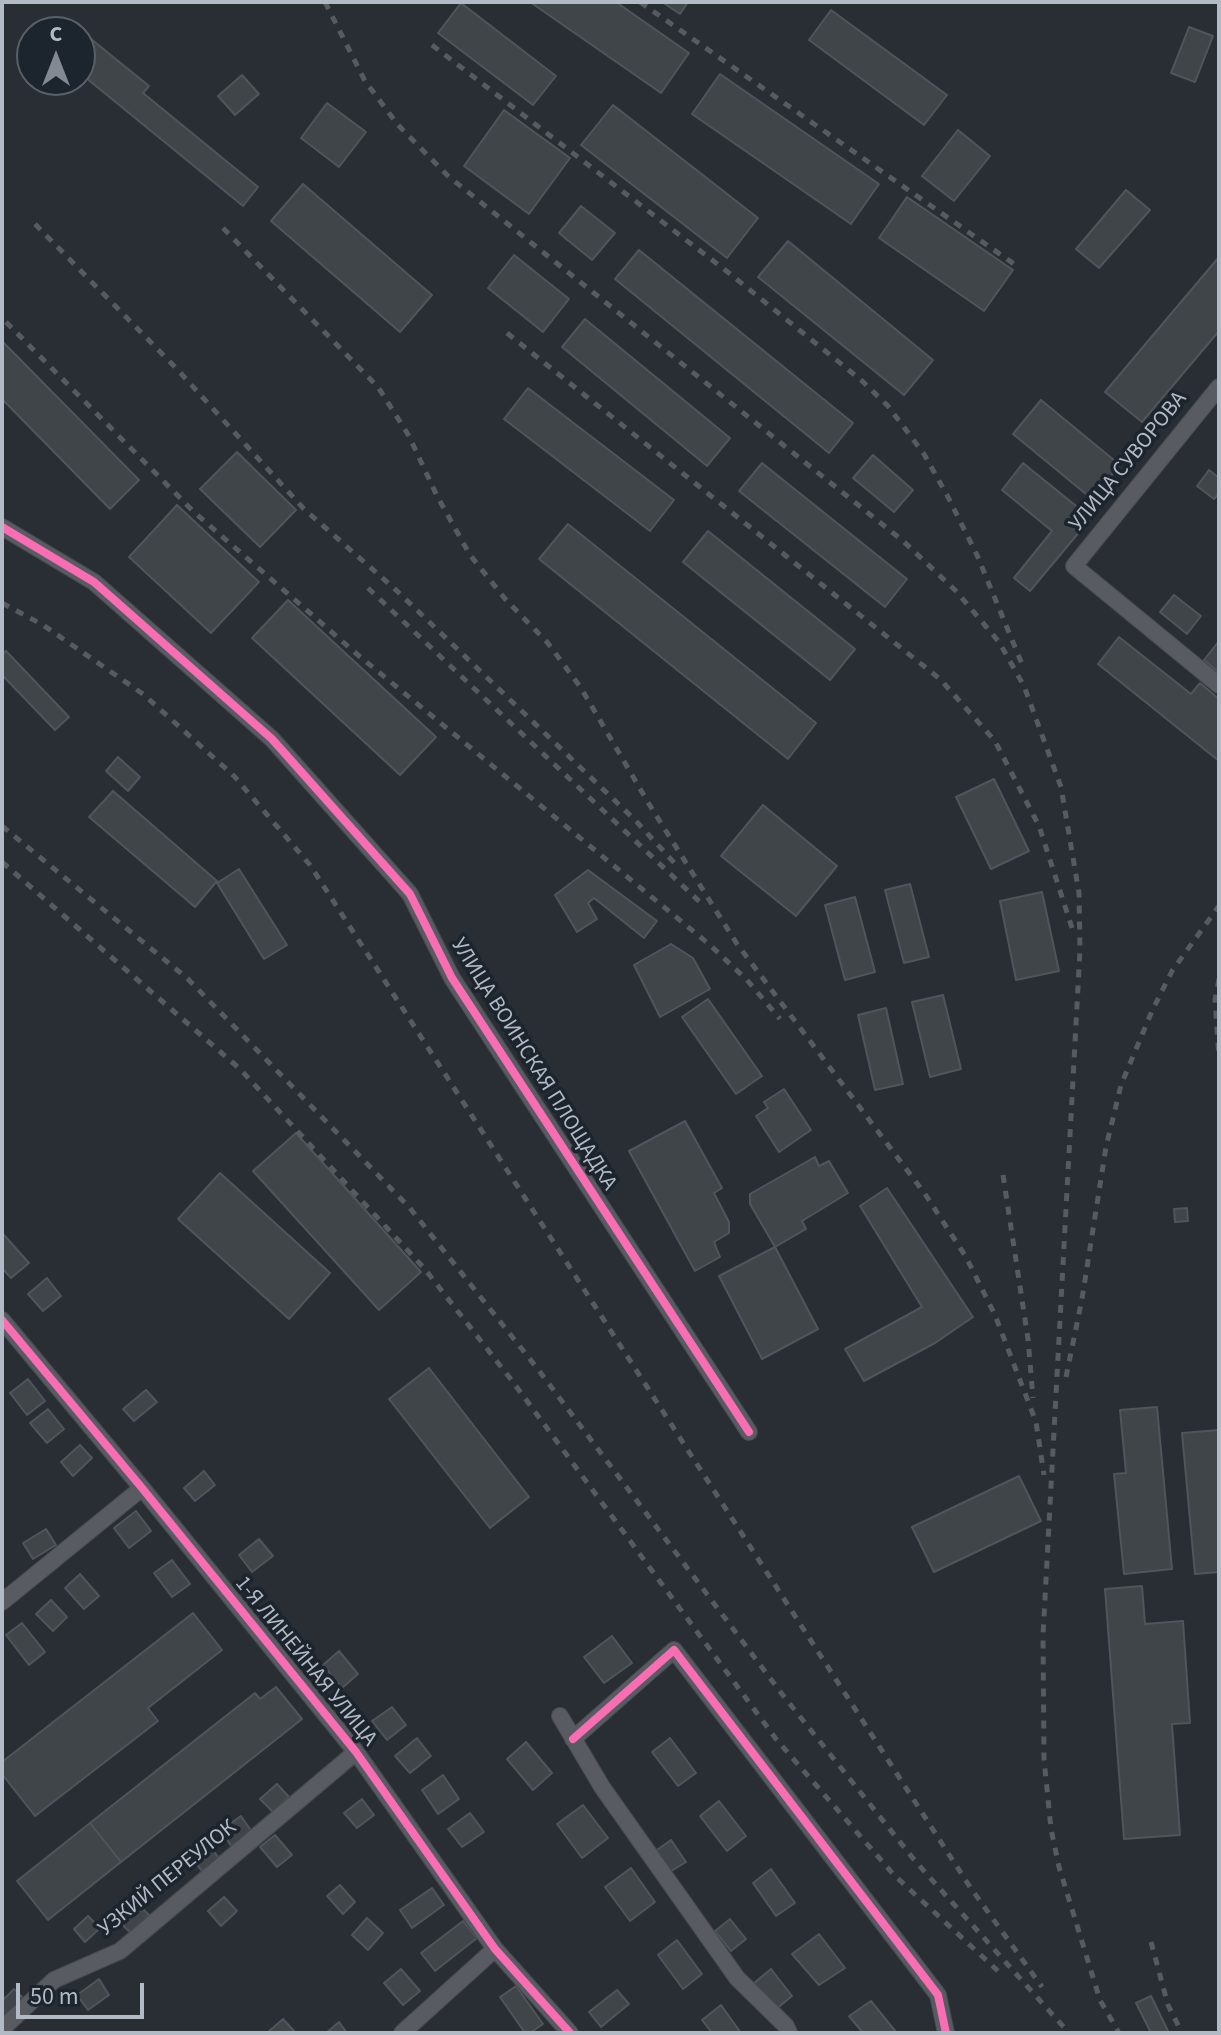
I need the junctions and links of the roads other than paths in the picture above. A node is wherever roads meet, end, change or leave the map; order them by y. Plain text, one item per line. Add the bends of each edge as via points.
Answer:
1 (1219, 387) edge
2 (2, 527) edge
3 (1219, 685) edge
4 (2, 1320) edge
5 (749, 1432) dead end
6 (142, 1488) junction
7 (2, 1602) edge
8 (560, 1716) dead end
9 (573, 1739) junction
10 (356, 1752) junction
11 (495, 1949) junction
12 (2, 2029) edge
13 (402, 2033) edge
14 (570, 2033) edge
15 (789, 2033) edge
16 (946, 2033) edge

1 - 3 street, УЛИЦА СУВОРОВА via 1074,566
2 - 5 street, УЛИЦА ВОИНСКАЯ ПЛОЩАДКА via 94,582 272,739 410,894 452,978
4 - 6 street, 1-Я ЛИНЕЙНАЯ УЛИЦА
6 - 7 street
6 - 10 street, 1-Я ЛИНЕЙНАЯ УЛИЦА
8 - 9 street
9 - 15 street via 737,1978
9 - 16 street via 674,1650 938,1995
10 - 11 street, 1-Я ЛИНЕЙНАЯ УЛИЦА
10 - 12 street, УЗКИЙ ПЕРЕУЛОК via 120,1951 54,1980
11 - 13 street
11 - 14 street, 1-Я ЛИНЕЙНАЯ УЛИЦА

